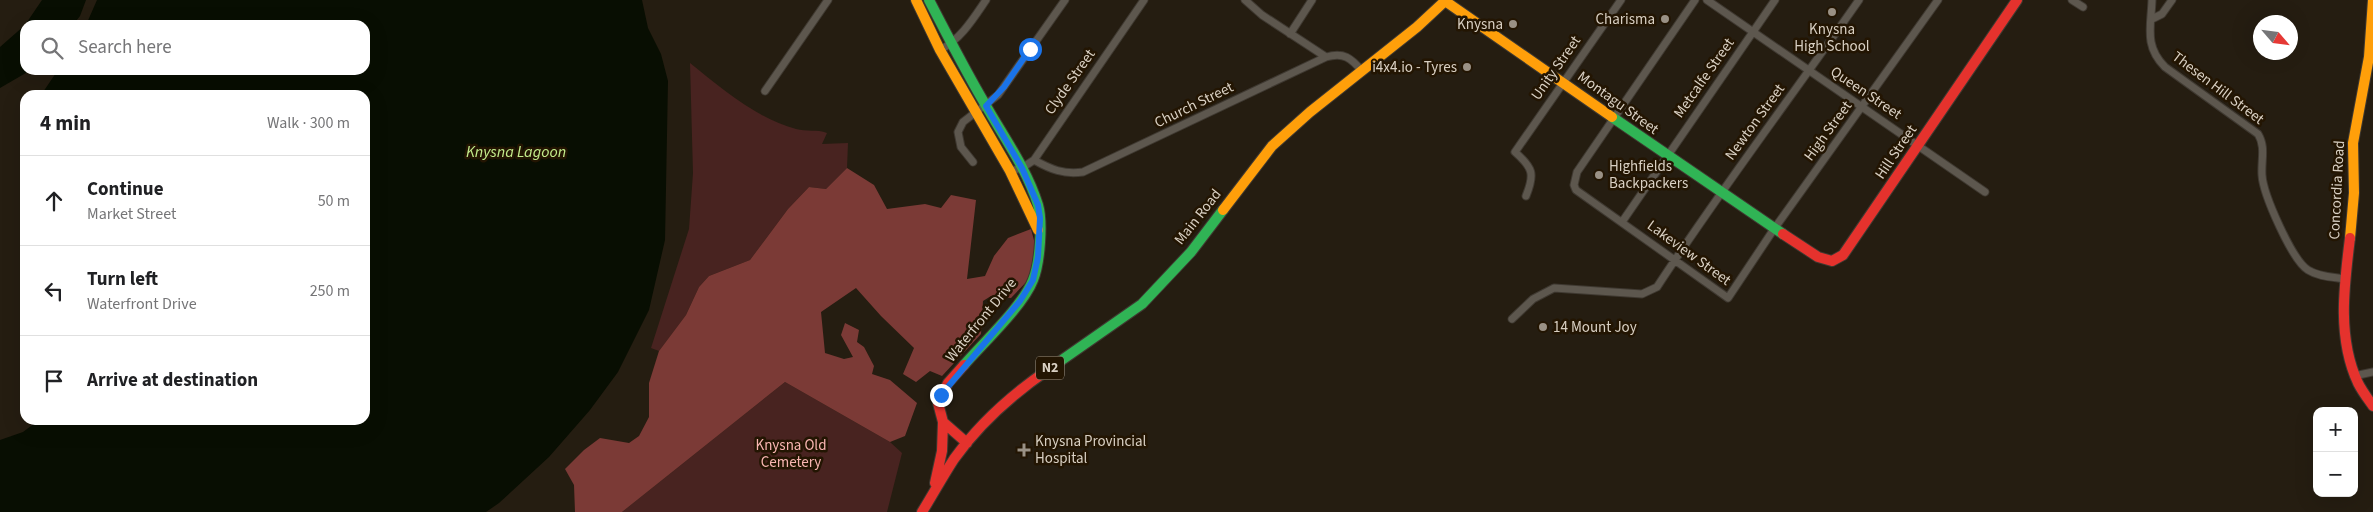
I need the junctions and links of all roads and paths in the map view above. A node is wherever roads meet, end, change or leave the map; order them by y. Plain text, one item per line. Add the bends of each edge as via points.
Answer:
1 (828, 0) edge
2 (916, 0) edge
3 (929, 0) edge
4 (986, 0) edge
5 (1065, 0) edge
6 (1144, 0) edge
7 (1245, 0) edge
8 (1312, 0) edge
9 (1621, 0) edge
10 (1695, 0) edge
11 (1707, 0) edge
12 (1775, 0) edge
13 (1858, 0) edge
14 (1938, 0) edge
15 (2018, 0) edge
16 (2072, 0) edge
17 (2152, 0) edge
18 (2172, 0) edge
19 (2373, 0) edge
20 (1445, 1) edge
21 (2083, 7) dead end
22 (2152, 19) junction
23 (1752, 32) junction
24 (1290, 34) junction
25 (952, 44) junction
26 (940, 50) junction
27 (1326, 57) junction
28 (1362, 71) junction
29 (1810, 71) junction
30 (1563, 81) junction
31 (765, 91) dead end
32 (986, 106) junction
33 (1861, 107) junction
34 (977, 112) junction
35 (1613, 118) junction
36 (1919, 145) junction
37 (1667, 156) junction
38 (1034, 160) junction
39 (973, 162) dead end
40 (1022, 168) junction
41 (1010, 171) junction
42 (1985, 192) dead end
43 (1720, 193) junction
44 (1526, 196) dead end
45 (1622, 222) junction
46 (1774, 229) junction
47 (1038, 230) junction
48 (1674, 260) junction
49 (2345, 279) junction
50 (1512, 319) dead end
51 (2373, 372) edge
52 (2354, 376) junction
53 (2373, 406) edge
54 (943, 422) junction
55 (967, 443) junction
56 (933, 491) junction
57 (922, 512) edge

1 - 31 street
2 - 26 main road, Waterfront Drive
3 - 25 main road, Waterfront Drive
4 - 25 street
5 - 32 street via 1004,87
6 - 38 street, Clyde Street
7 - 24 street
8 - 24 street
9 - 30 street, Unity Street
10 - 35 street
11 - 23 street, Queen Street
12 - 23 street, Metcalfe Street
13 - 29 street, Newton Street
14 - 33 street, High Street
15 - 36 main road, Hill Street
16 - 21 street
17 - 22 street, Thesen Hill Street
18 - 22 street via 2162,14
19 - 49 main road, Concordia Road via 2368,65 2353,144 2354,198
20 - 28 main road, Main Road / N2
20 - 30 main road, Montagu Street
22 - 49 street, Thesen Hill Street via 2151,49 2158,60 2258,134 2263,148 2264,186 2280,226 2303,266 2321,275
23 - 29 street, Queen Street
23 - 37 street, Metcalfe Street
24 - 27 street
25 - 26 street
25 - 32 main road, Waterfront Drive
26 - 34 main road, Waterfront Drive
27 - 28 street, Church Street via 1348,56
27 - 38 street, Church Street via 1083,172 1062,172
28 - 55 main road, Main Road / N2 via 1272,146 1191,252 1142,304 1026,385
29 - 33 street, Queen Street
29 - 43 street, Newton Street
30 - 35 main road, Montagu Street
30 - 44 street, Unity Street via 1515,152 1526,162 1532,174
32 - 34 street
32 - 40 main road, Waterfront Drive
33 - 36 street, Queen Street
33 - 46 street, High Street
34 - 39 street via 963,122 958,132 961,146
34 - 41 main road, Waterfront Drive
35 - 37 main road, Montagu Street
35 - 45 street, Lakeview Street via 1575,178 1576,190
36 - 42 street, Queen Street
36 - 46 main road, Hill Street via 1851,245 1837,260 1826,261
37 - 43 main road, Montagu Street
37 - 45 street, Metcalfe Street
38 - 40 street, Clyde Street
40 - 41 street, Clyde Street
40 - 47 main road, Waterfront Drive via 1038,205
41 - 47 main road, Waterfront Drive
43 - 46 main road, Montagu Street
43 - 48 street, Newton Street
45 - 48 street, Lakeview Street
46 - 48 street, Lakeview Street via 1728,298
47 - 54 main road, Waterfront Drive via 1038,257 1033,280 1020,301 941,395 938,403
48 - 50 street, Newton Street via 1657,286 1642,294 1554,288 1533,299
49 - 52 main road, Concordia Road via 2346,339
51 - 52 street
52 - 53 main road, Concordia Road
54 - 55 main road
54 - 56 main road, Waterfront Drive via 942,451
55 - 56 main road, N2
56 - 57 main road, N2

